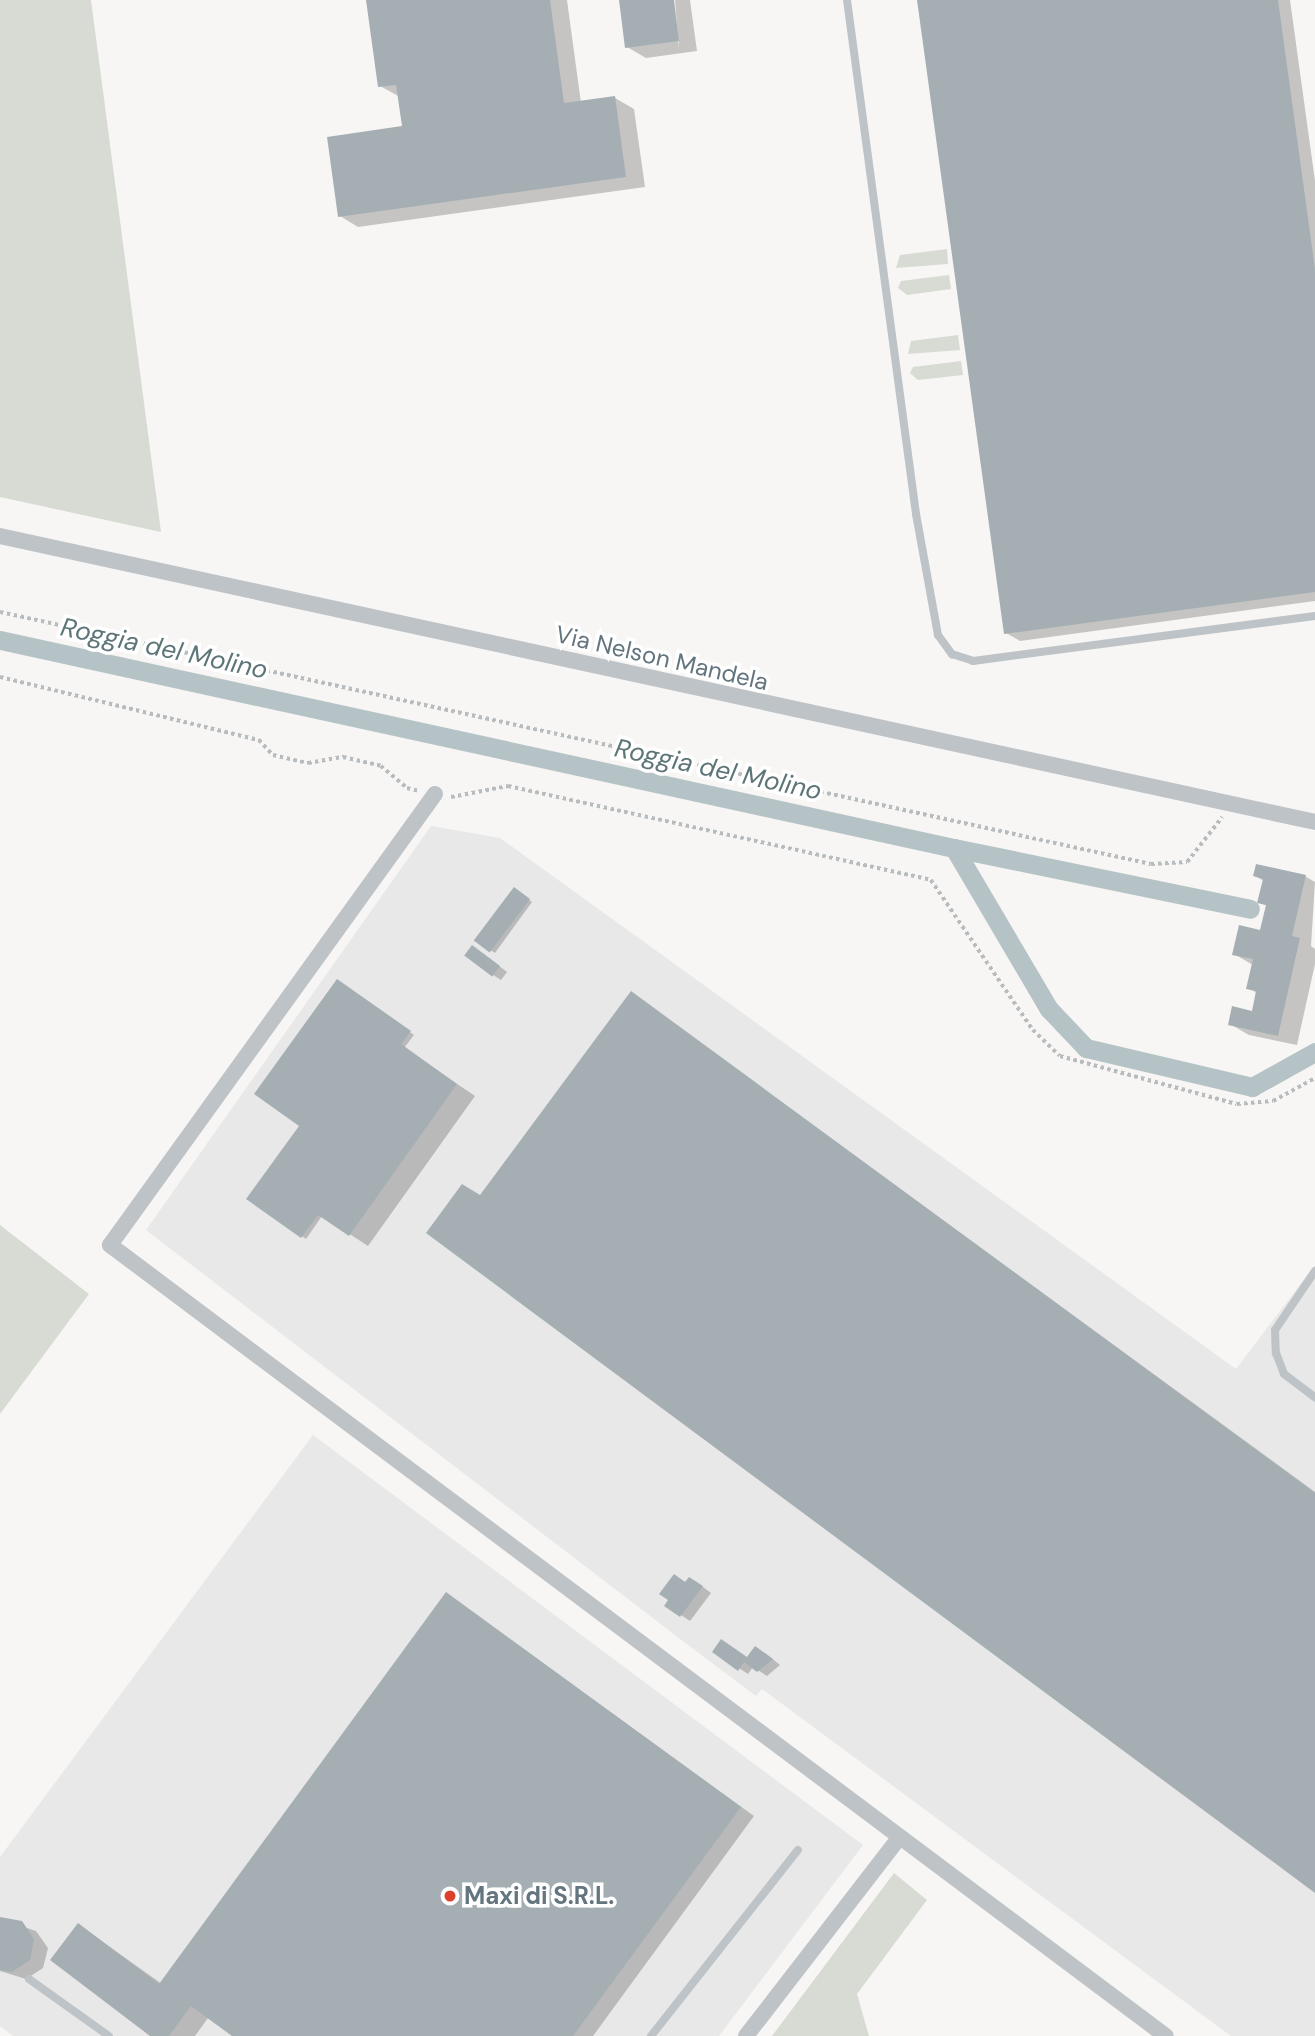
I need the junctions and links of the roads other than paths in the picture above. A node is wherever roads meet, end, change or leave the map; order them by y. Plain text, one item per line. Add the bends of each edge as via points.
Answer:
1 (847, 0) edge
2 (0, 536) edge
3 (1315, 616) edge
4 (435, 794) road end
5 (1315, 822) edge
6 (1315, 1271) edge
7 (1315, 1397) edge
8 (899, 1839) junction
9 (799, 1850) dead end
10 (29, 1979) dead end
11 (109, 2036) edge
12 (651, 2036) edge
13 (746, 2036) edge
14 (1166, 2036) edge

1 - 3 lane via 914,501 937,635 952,654 973,661
2 - 5 street, Via Nelson Mandela
4 - 8 street via 110,1245
6 - 7 lane via 1275,1330 1276,1353 1284,1374
8 - 13 street
8 - 14 street
9 - 12 lane
10 - 11 lane

